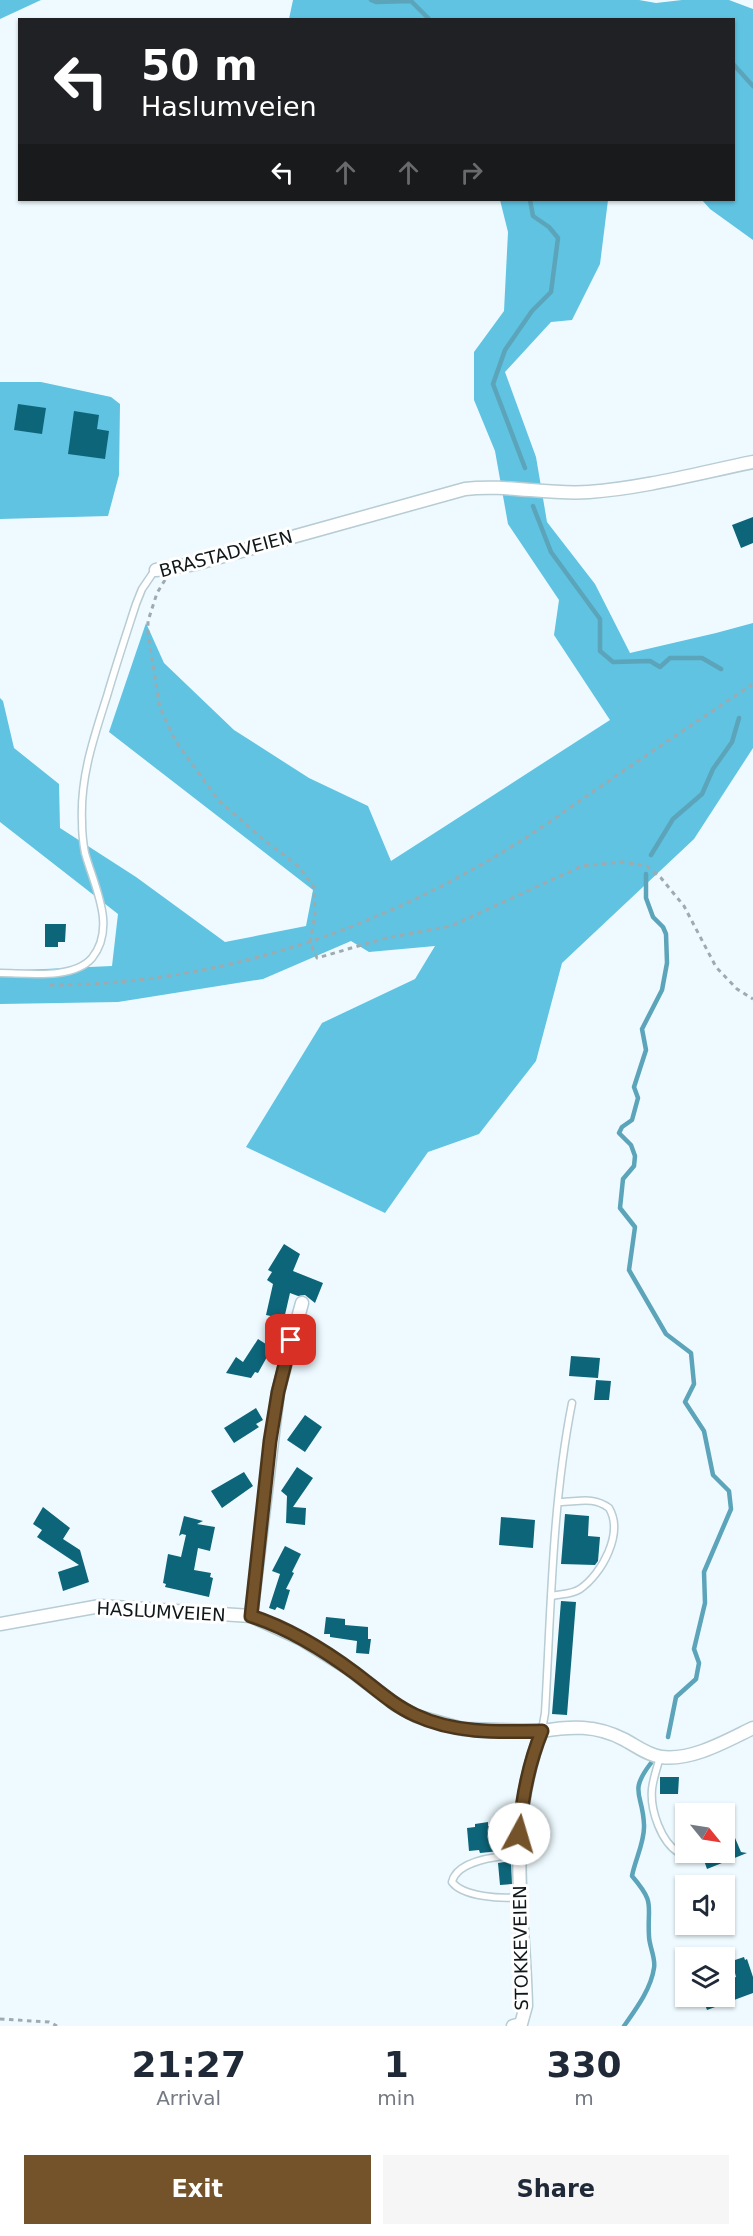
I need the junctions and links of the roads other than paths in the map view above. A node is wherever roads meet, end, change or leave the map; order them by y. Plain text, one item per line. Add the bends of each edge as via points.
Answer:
1 (753, 462) edge
2 (156, 570) joint
3 (0, 973) edge
4 (302, 1303) dead end
5 (572, 1403) dead end
6 (560, 1502) junction
7 (552, 1596) junction
8 (251, 1616) junction
9 (0, 1624) edge
10 (753, 1728) edge
11 (542, 1731) junction
12 (660, 1756) junction
13 (675, 1850) edge
14 (518, 1856) junction
15 (520, 1897) junction
16 (519, 2025) edge

1 - 2 street, BRASTADVEIEN via 589,492 465,489 205,562
2 - 3 lane, BRASTADVEIEN via 136,604 92,742 83,783 85,850 104,916 99,946 91,959 76,969 53,974
4 - 8 street, HASLUMVEIEN via 278,1392
5 - 6 lane
6 - 7 lane
6 - 7 lane via 597,1501 609,1508 614,1525 608,1553 588,1582 576,1591
7 - 11 lane
8 - 9 street, HASLUMVEIEN via 100,1606
8 - 11 street, HASLUMVEIEN via 301,1639 416,1716 463,1729
10 - 12 street via 700,1751
11 - 12 street via 589,1727
11 - 14 street, STOKKEVEIEN via 523,1795
12 - 13 lane via 652,1792 654,1809 660,1828
14 - 15 street, STOKKEVEIEN
14 - 15 lane via 488,1858 465,1866 452,1882 469,1894
15 - 16 street, STOKKEVEIEN via 526,2006

